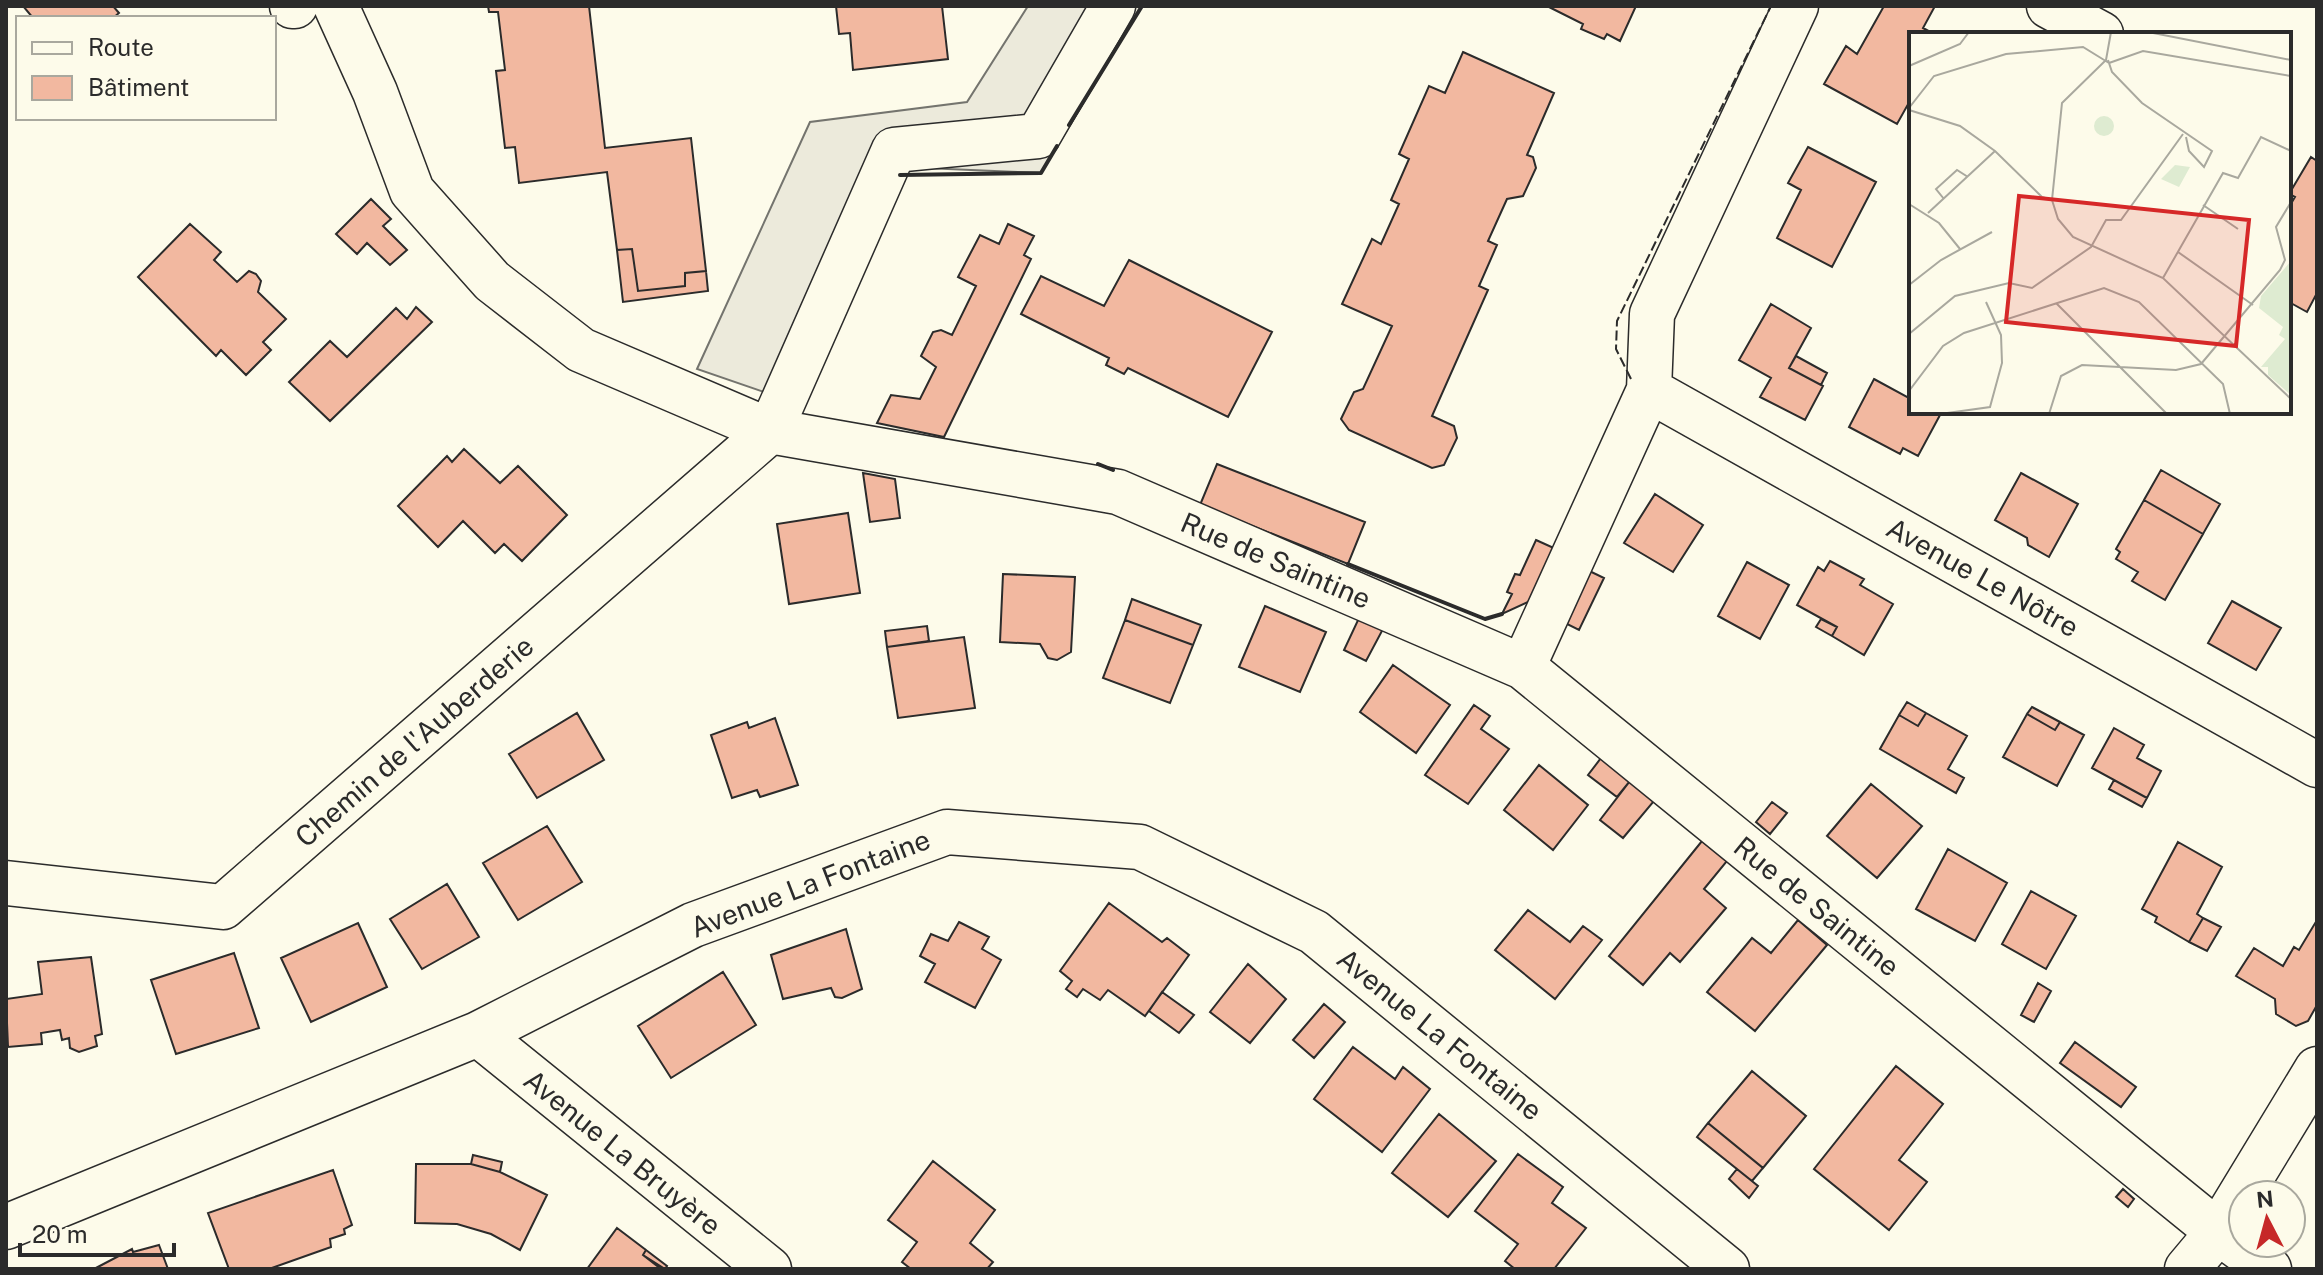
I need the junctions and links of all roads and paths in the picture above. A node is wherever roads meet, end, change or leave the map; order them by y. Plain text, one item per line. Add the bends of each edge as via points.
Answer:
1 (336, 6) edge
2 (1113, 6) edge
3 (1796, 6) edge
4 (2049, 6) edge
5 (2097, 32) edge
6 (1649, 390) junction
7 (770, 431) junction
8 (1523, 667) junction
9 (2317, 765) edge
10 (6, 883) edge
11 (478, 1034) junction
12 (2317, 1069) edge
13 (6, 1227) edge
14 (2218, 1232) junction
15 (769, 1269) edge
16 (1727, 1269) edge
17 (2187, 1269) edge
18 (2269, 1269) edge

1 - 7 street, Rue de Saintine via 412,191 492,281 581,350
2 - 7 street via 1038,136 894,150
3 - 6 street via 1652,314
4 - 5 street
6 - 8 street
6 - 9 street, Avenue Le Nôtre
7 - 8 street, Rue de Saintine via 1118,492
7 - 10 street, Chemin de l'Auberderie via 223,907
8 - 14 street, Rue de Saintine
11 - 13 street, Avenue La Fontaine
11 - 15 street, Avenue La Bruyère
11 - 16 street, Avenue La Fontaine via 693,925 947,832 1140,847 1314,932
12 - 14 street
14 - 17 street
14 - 18 street, Rue de Saintine

